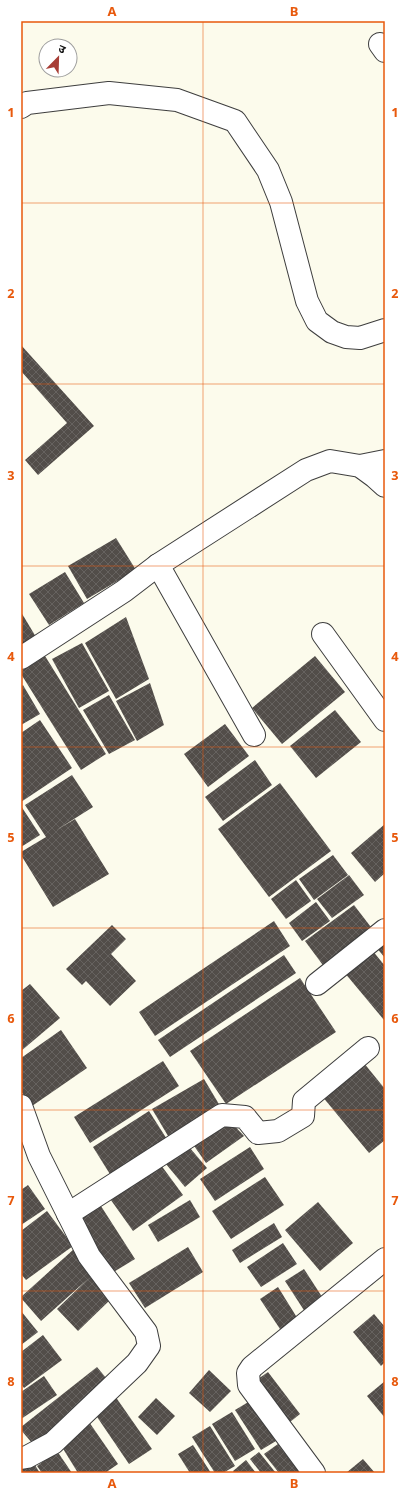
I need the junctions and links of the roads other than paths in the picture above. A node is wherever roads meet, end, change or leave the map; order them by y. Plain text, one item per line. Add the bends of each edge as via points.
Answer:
1 (21, 107) edge
2 (385, 330) edge
3 (385, 461) edge
4 (360, 466) junction
5 (385, 486) edge
6 (158, 565) junction
7 (322, 634) dead end
8 (21, 658) edge
9 (385, 720) edge
10 (254, 735) dead end
11 (385, 930) edge
12 (317, 984) dead end
13 (368, 1048) dead end
14 (21, 1106) edge
15 (68, 1214) junction
16 (385, 1259) edge
17 (21, 1458) edge
18 (314, 1473) edge

1 - 2 street via 27,103 109,92 177,100 235,121 268,170 281,202 307,302 317,321 332,332 346,337 360,338
3 - 4 street
4 - 5 street
4 - 6 street via 330,461 306,470
6 - 8 street via 124,591
6 - 10 street
7 - 9 street
11 - 12 street
13 - 15 street via 304,1101 302,1116 278,1131 258,1133 245,1117 222,1115
14 - 15 street via 39,1156
15 - 17 street via 90,1256 146,1332 149,1346 137,1363 53,1443
16 - 18 street via 252,1367 248,1373 249,1385

